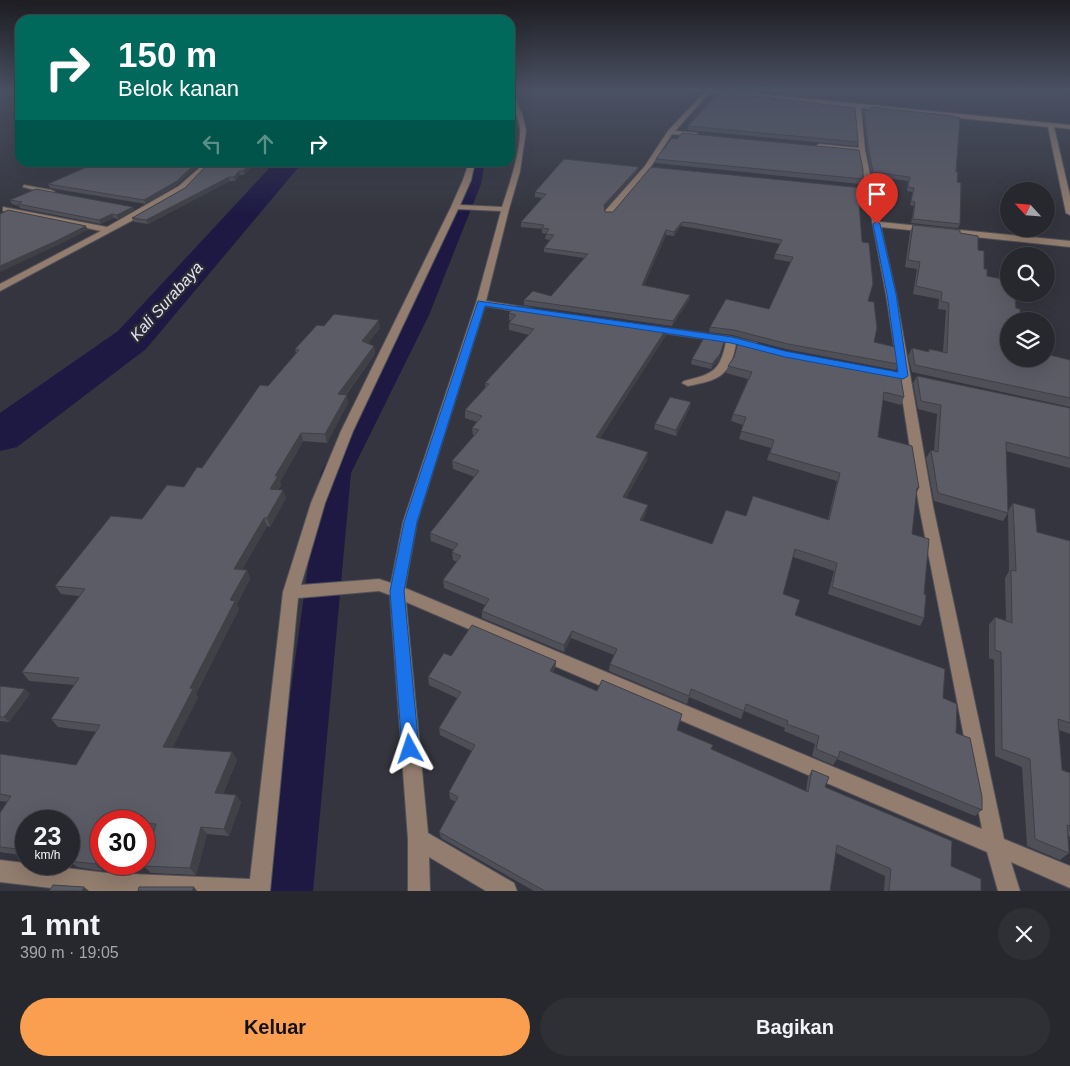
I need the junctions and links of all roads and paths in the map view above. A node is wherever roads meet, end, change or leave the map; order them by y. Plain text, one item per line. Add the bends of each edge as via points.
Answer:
1 (524, 131) edge
2 (860, 131) edge
3 (1052, 131) edge
4 (670, 132) joint
5 (708, 136) edge
6 (814, 146) edge
7 (862, 150) junction
8 (205, 167) edge
9 (471, 167) edge
10 (648, 167) junction
11 (657, 168) edge
12 (27, 188) dead end
13 (860, 188) edge
14 (870, 189) junction
15 (64, 194) edge
16 (128, 206) edge
17 (458, 207) junction
18 (6, 209) edge
19 (501, 209) junction
20 (147, 210) junction
21 (608, 213) edge
22 (1070, 213) edge
23 (877, 224) junction
24 (110, 230) junction
25 (1070, 244) edge
26 (0, 288) edge
27 (481, 303) junction
28 (539, 312) edge
29 (646, 328) edge
30 (732, 340) junction
31 (767, 349) edge
32 (688, 383) dead end
33 (298, 591) junction
34 (397, 591) junction
35 (418, 840) junction
36 (995, 845) junction
37 (0, 871) edge
38 (1070, 876) edge
39 (259, 891) edge
40 (420, 891) edge
41 (506, 891) edge
42 (1009, 891) edge

1 - 19 street via 517,171
2 - 7 street
3 - 22 street
4 - 5 street
4 - 10 street
6 - 7 street
7 - 14 street
8 - 20 street via 182,188
9 - 17 street
10 - 11 street
10 - 21 street
12 - 15 street
13 - 14 street
14 - 23 street
16 - 20 street
17 - 19 street
17 - 33 street via 347,431 318,503
18 - 24 street
19 - 27 street
20 - 24 street
23 - 25 street
23 - 36 street via 926,506
24 - 26 street
27 - 28 street
27 - 34 street via 410,522
29 - 30 street
30 - 31 street
30 - 32 street via 728,361 721,372 711,378
33 - 34 street via 379,585
33 - 39 street
34 - 35 street
34 - 36 street
35 - 40 street
35 - 41 street
36 - 38 street
36 - 42 street
37 - 39 street via 107,884

